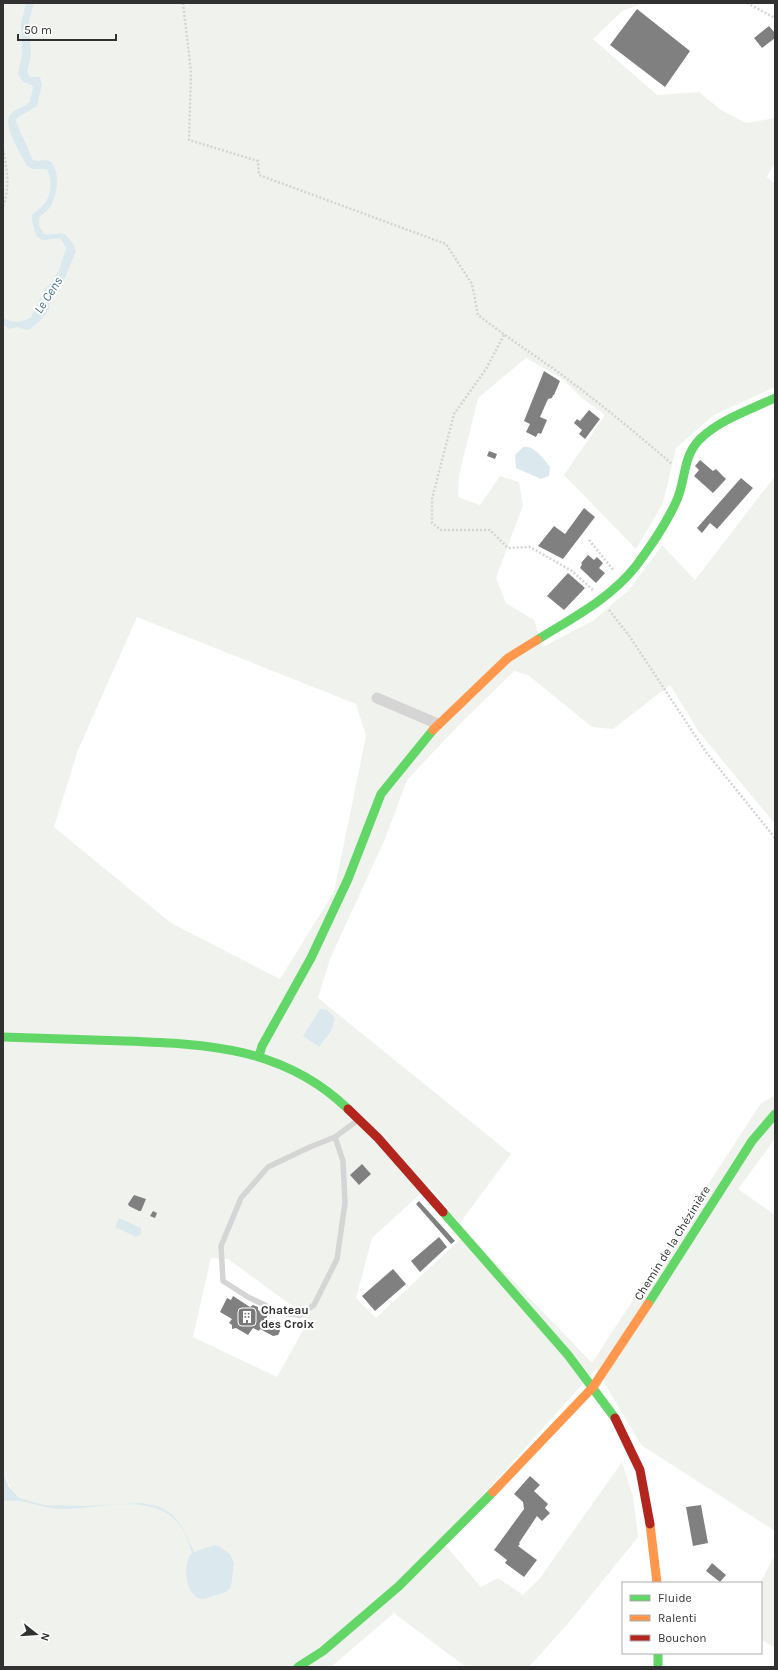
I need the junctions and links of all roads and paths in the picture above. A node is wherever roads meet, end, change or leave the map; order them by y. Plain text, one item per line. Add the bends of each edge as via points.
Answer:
1 (183, 3) edge
2 (747, 3) edge
3 (775, 18) edge
4 (3, 150) edge
5 (3, 207) edge
6 (504, 335) junction
7 (775, 398) edge
8 (682, 474) junction
9 (589, 540) dead end
10 (622, 580) junction
11 (602, 600) junction
12 (377, 698) dead end
13 (438, 724) junction
14 (775, 838) edge
15 (3, 1036) edge
16 (259, 1056) junction
17 (775, 1114) edge
18 (360, 1119) junction
19 (335, 1137) junction
20 (593, 1387) junction
21 (657, 1582) edge
22 (658, 1654) edge
23 (298, 1667) edge
24 (658, 1667) edge

1 - 6 path via 190,72 190,140 258,161 259,176 446,244 472,284 478,315
2 - 3 path
4 - 5 path via 7,168 7,196
6 - 8 path via 631,428
6 - 11 path via 486,369 454,414 432,499 432,523 440,530 490,530 508,548 530,546 572,571
7 - 8 street via 717,425 698,441 687,458
8 - 10 street via 677,501 647,550
9 - 10 path
10 - 11 street
11 - 13 street via 508,658
11 - 14 path via 630,637 706,752
12 - 13 street
13 - 16 street via 381,794 348,879 311,958 262,1046
15 - 16 street via 183,1043 225,1048
16 - 18 street via 282,1064 320,1085
17 - 20 street, Chemin de la Chézinière via 752,1141
18 - 19 lane
18 - 20 street via 568,1355
19 - 19 lane via 268,1167 241,1198 221,1246 224,1281 248,1297 281,1313 300,1315 314,1305 337,1258 345,1203 343,1162
20 - 21 street via 616,1420 640,1470 650,1521
20 - 23 street, Chemin de la Chézinière via 400,1586 323,1651
22 - 24 street

